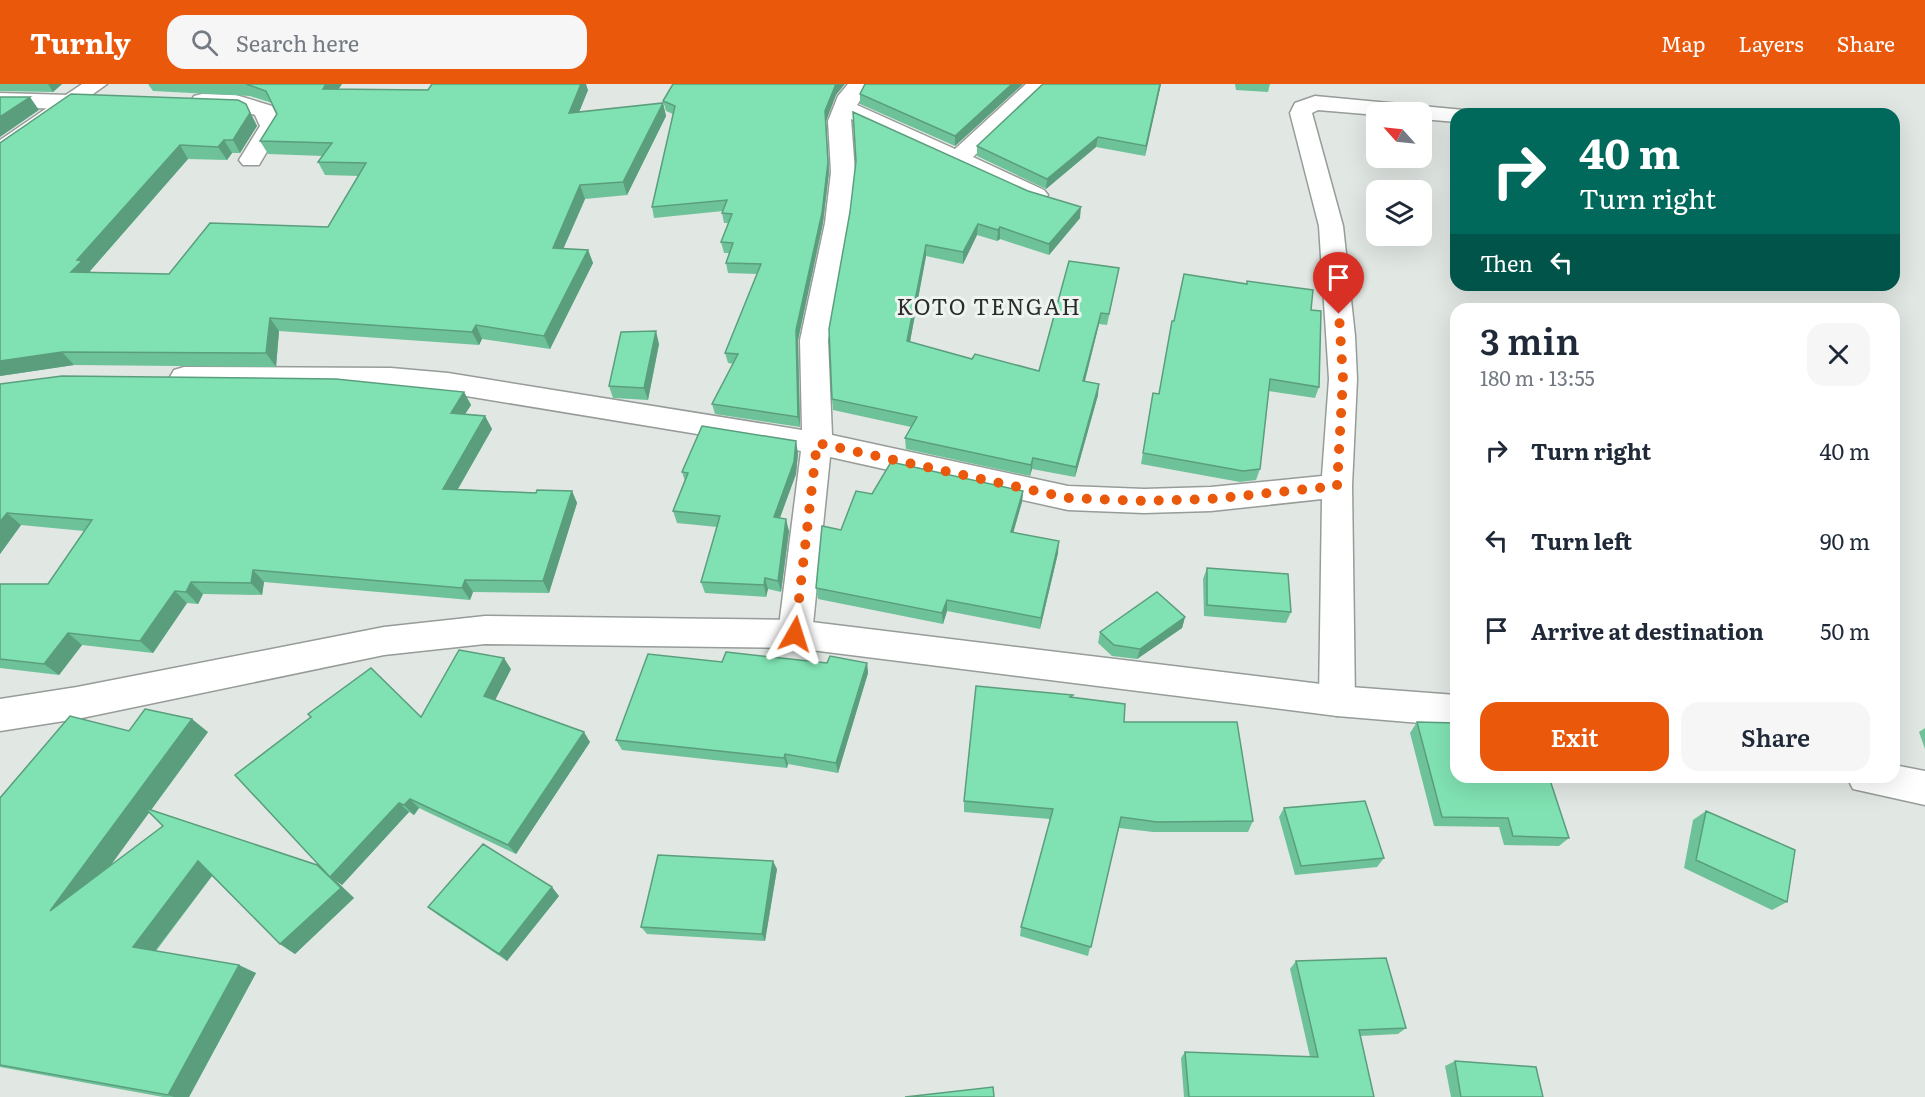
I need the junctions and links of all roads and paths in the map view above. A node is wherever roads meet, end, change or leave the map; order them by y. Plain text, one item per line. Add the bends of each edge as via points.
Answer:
1 (860, 84) edge
2 (1038, 84) edge
3 (88, 95) edge
4 (0, 100) edge
5 (182, 100) edge
6 (844, 107) junction
7 (1450, 114) edge
8 (0, 150) edge
9 (958, 159) junction
10 (251, 160) dead end
11 (1036, 195) edge
12 (156, 377) edge
13 (817, 443) junction
14 (1337, 486) junction
15 (795, 634) junction
16 (1337, 701) junction
17 (1450, 710) edge
18 (0, 715) edge
19 (1898, 783) edge
20 (1925, 788) edge

1 - 6 street
2 - 9 street
3 - 4 street
3 - 8 street
5 - 10 street via 236,102 264,111 271,126
6 - 9 street
6 - 13 street via 839,121 843,172 837,223 814,340
7 - 14 street via 1315,103 1301,113 1332,237 1343,379
9 - 11 street
12 - 13 street via 391,378 448,383
13 - 14 street via 1068,498 1211,499
13 - 15 street
14 - 16 street
15 - 16 street
15 - 18 street via 485,630 384,640
16 - 17 street
19 - 20 street

